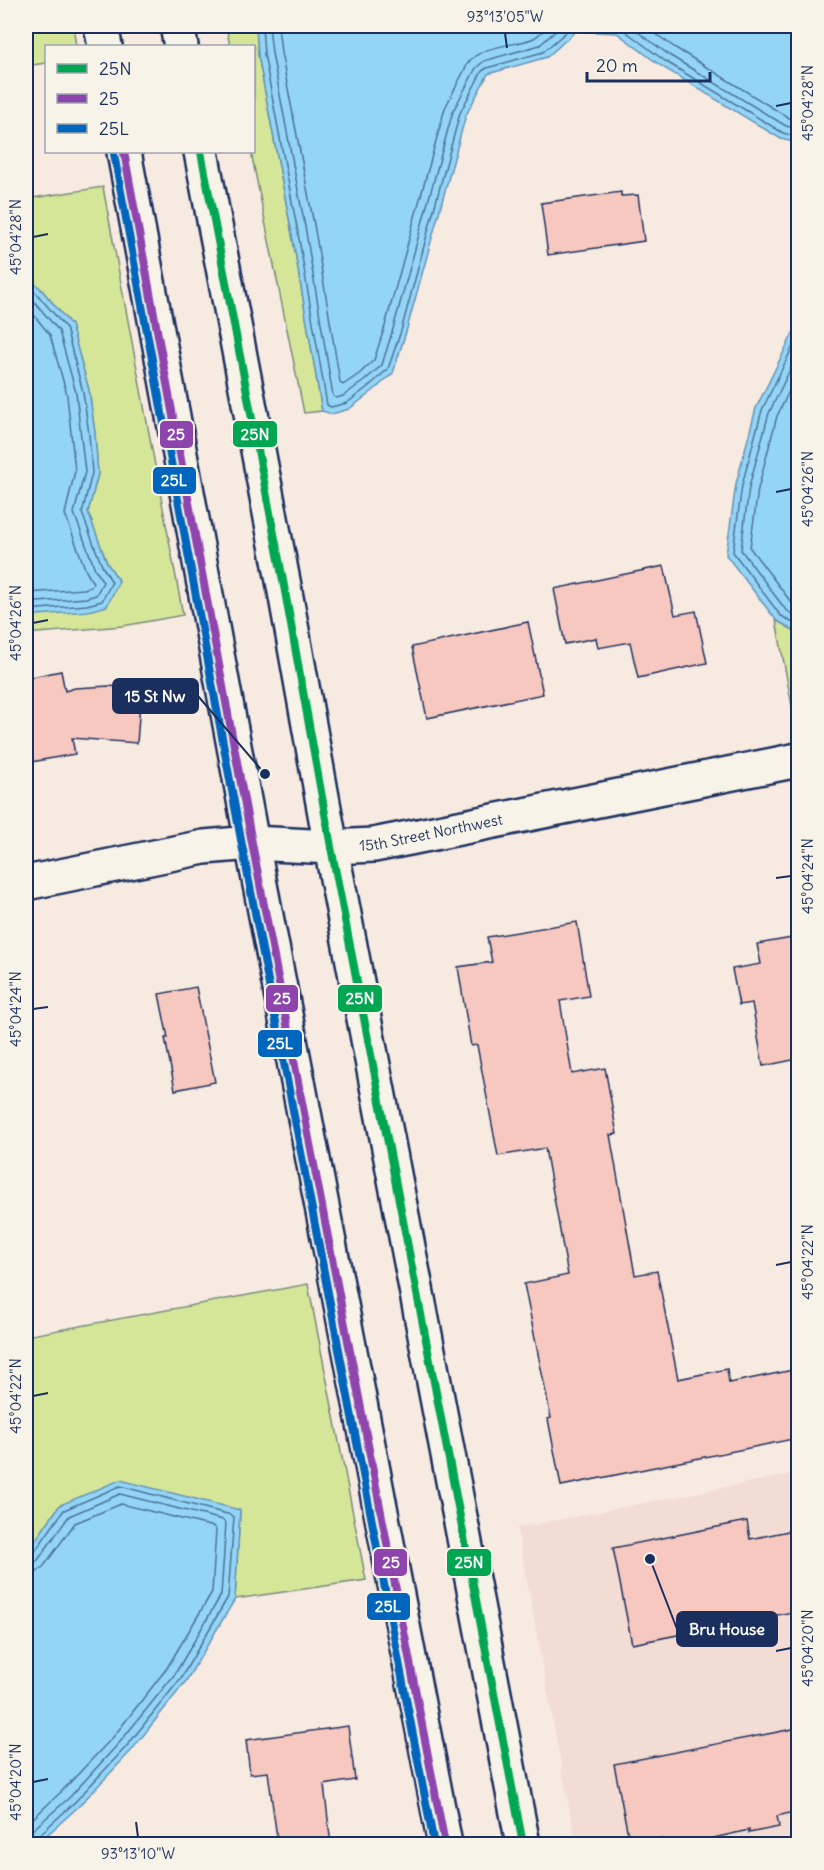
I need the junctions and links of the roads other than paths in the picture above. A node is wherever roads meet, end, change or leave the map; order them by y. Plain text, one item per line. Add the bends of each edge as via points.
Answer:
1 (101, 26) edge
2 (177, 26) edge
3 (105, 45) edge
4 (181, 45) edge
5 (124, 153) edge
6 (201, 153) edge
7 (798, 760) edge
8 (252, 843) junction
9 (331, 847) junction
10 (26, 883) edge
11 (445, 1845) edge
12 (524, 1845) edge

1 - 3 main road
2 - 4 main road
5 - 8 main road
6 - 9 main road
7 - 9 main road, 15th Street Northwest via 374,845
8 - 9 main road, 15th Street Northwest
8 - 10 main road, 15th Street Northwest via 204,847
8 - 11 main road
9 - 12 main road

